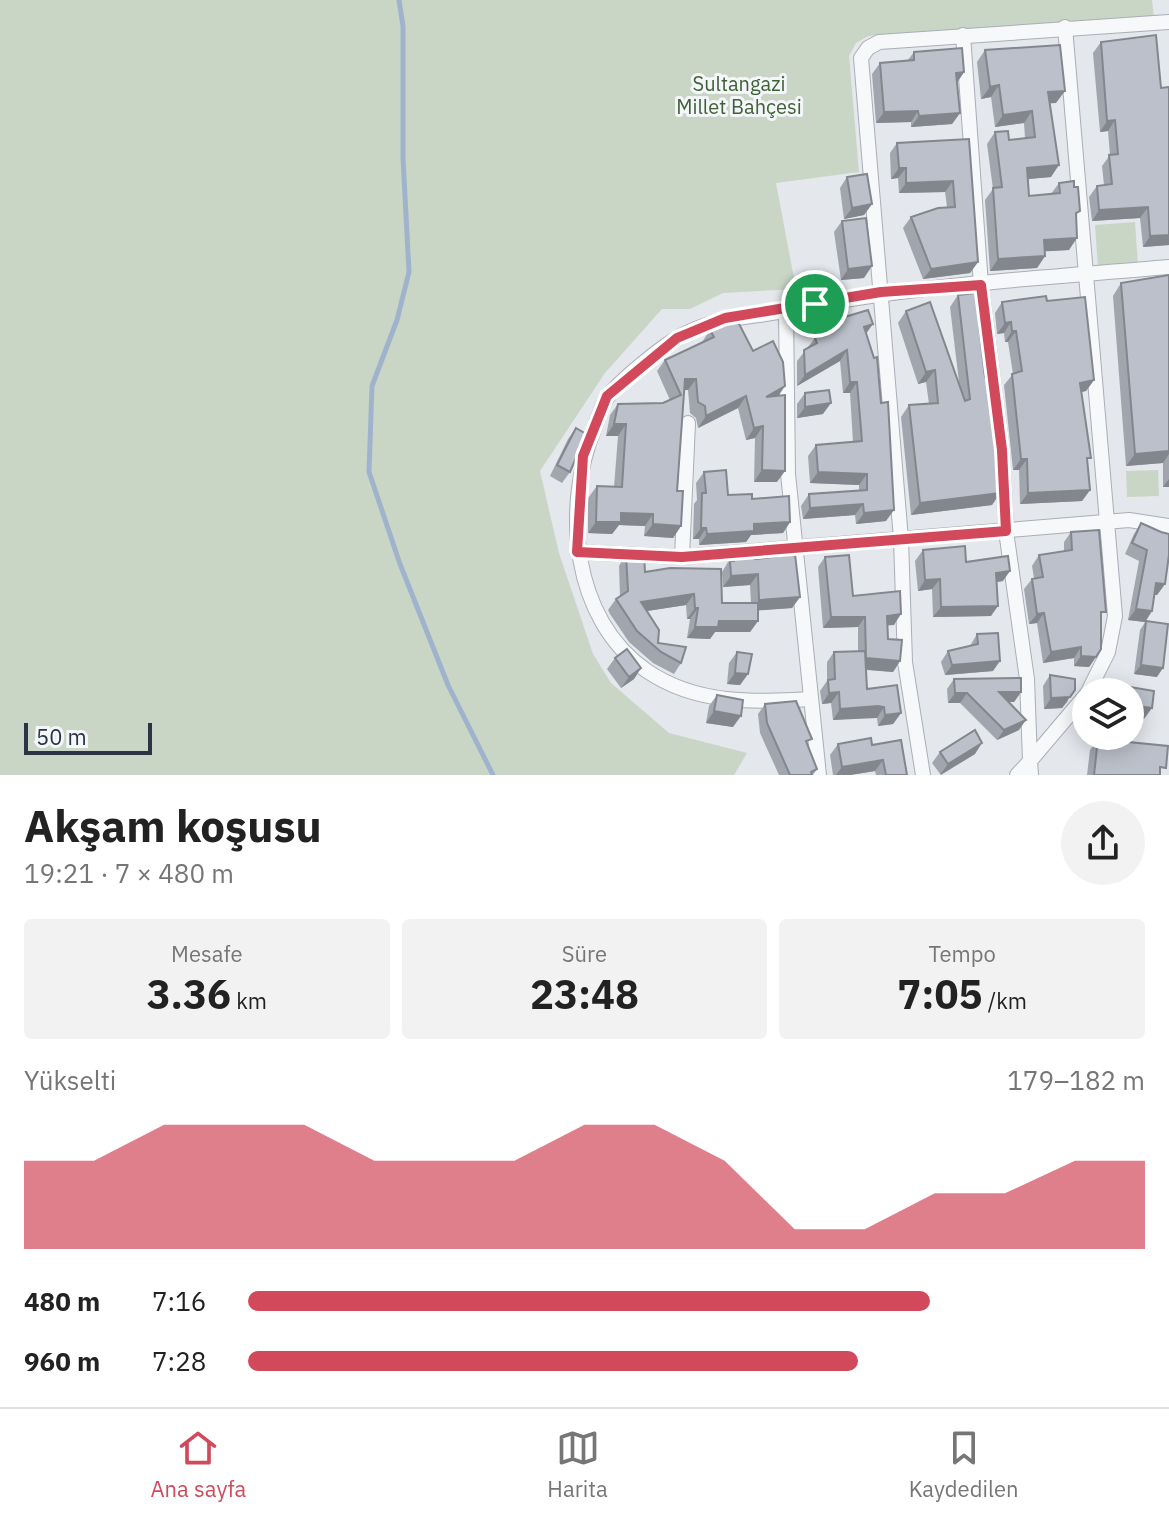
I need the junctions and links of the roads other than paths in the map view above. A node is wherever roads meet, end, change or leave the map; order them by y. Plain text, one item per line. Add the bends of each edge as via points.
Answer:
1 (1169, 22) edge
2 (1065, 27) junction
3 (963, 35) junction
4 (1169, 267) edge
5 (1084, 275) junction
6 (981, 285) junction
7 (881, 292) junction
8 (786, 311) junction
9 (688, 423) dead end
10 (1108, 524) junction
11 (1169, 526) edge
12 (1006, 531) junction
13 (901, 539) junction
14 (797, 548) junction
15 (577, 552) junction
16 (682, 557) junction
17 (1095, 678) edge
18 (811, 699) junction
19 (1072, 713) edge
20 (1031, 768) edge
21 (819, 775) edge
22 (923, 775) edge
23 (1017, 775) edge

1 - 2 street
2 - 3 street
2 - 5 street
3 - 6 street
3 - 7 street via 879,42 861,58
4 - 5 street
5 - 6 street
5 - 10 street
6 - 7 street
6 - 12 street via 1002,450
7 - 8 street
7 - 13 street
8 - 14 street via 788,474
8 - 15 street via 725,318 677,338 607,396 583,456
9 - 16 street
10 - 11 street via 1129,520
10 - 12 street
10 - 17 street via 1115,616 1108,652
12 - 13 street
12 - 20 street via 1027,679
13 - 14 street
13 - 22 street via 905,662
14 - 16 street
14 - 18 street
15 - 16 street
15 - 18 street via 590,596 618,642 646,670 687,692 716,698
18 - 21 street
19 - 20 street
20 - 23 street

